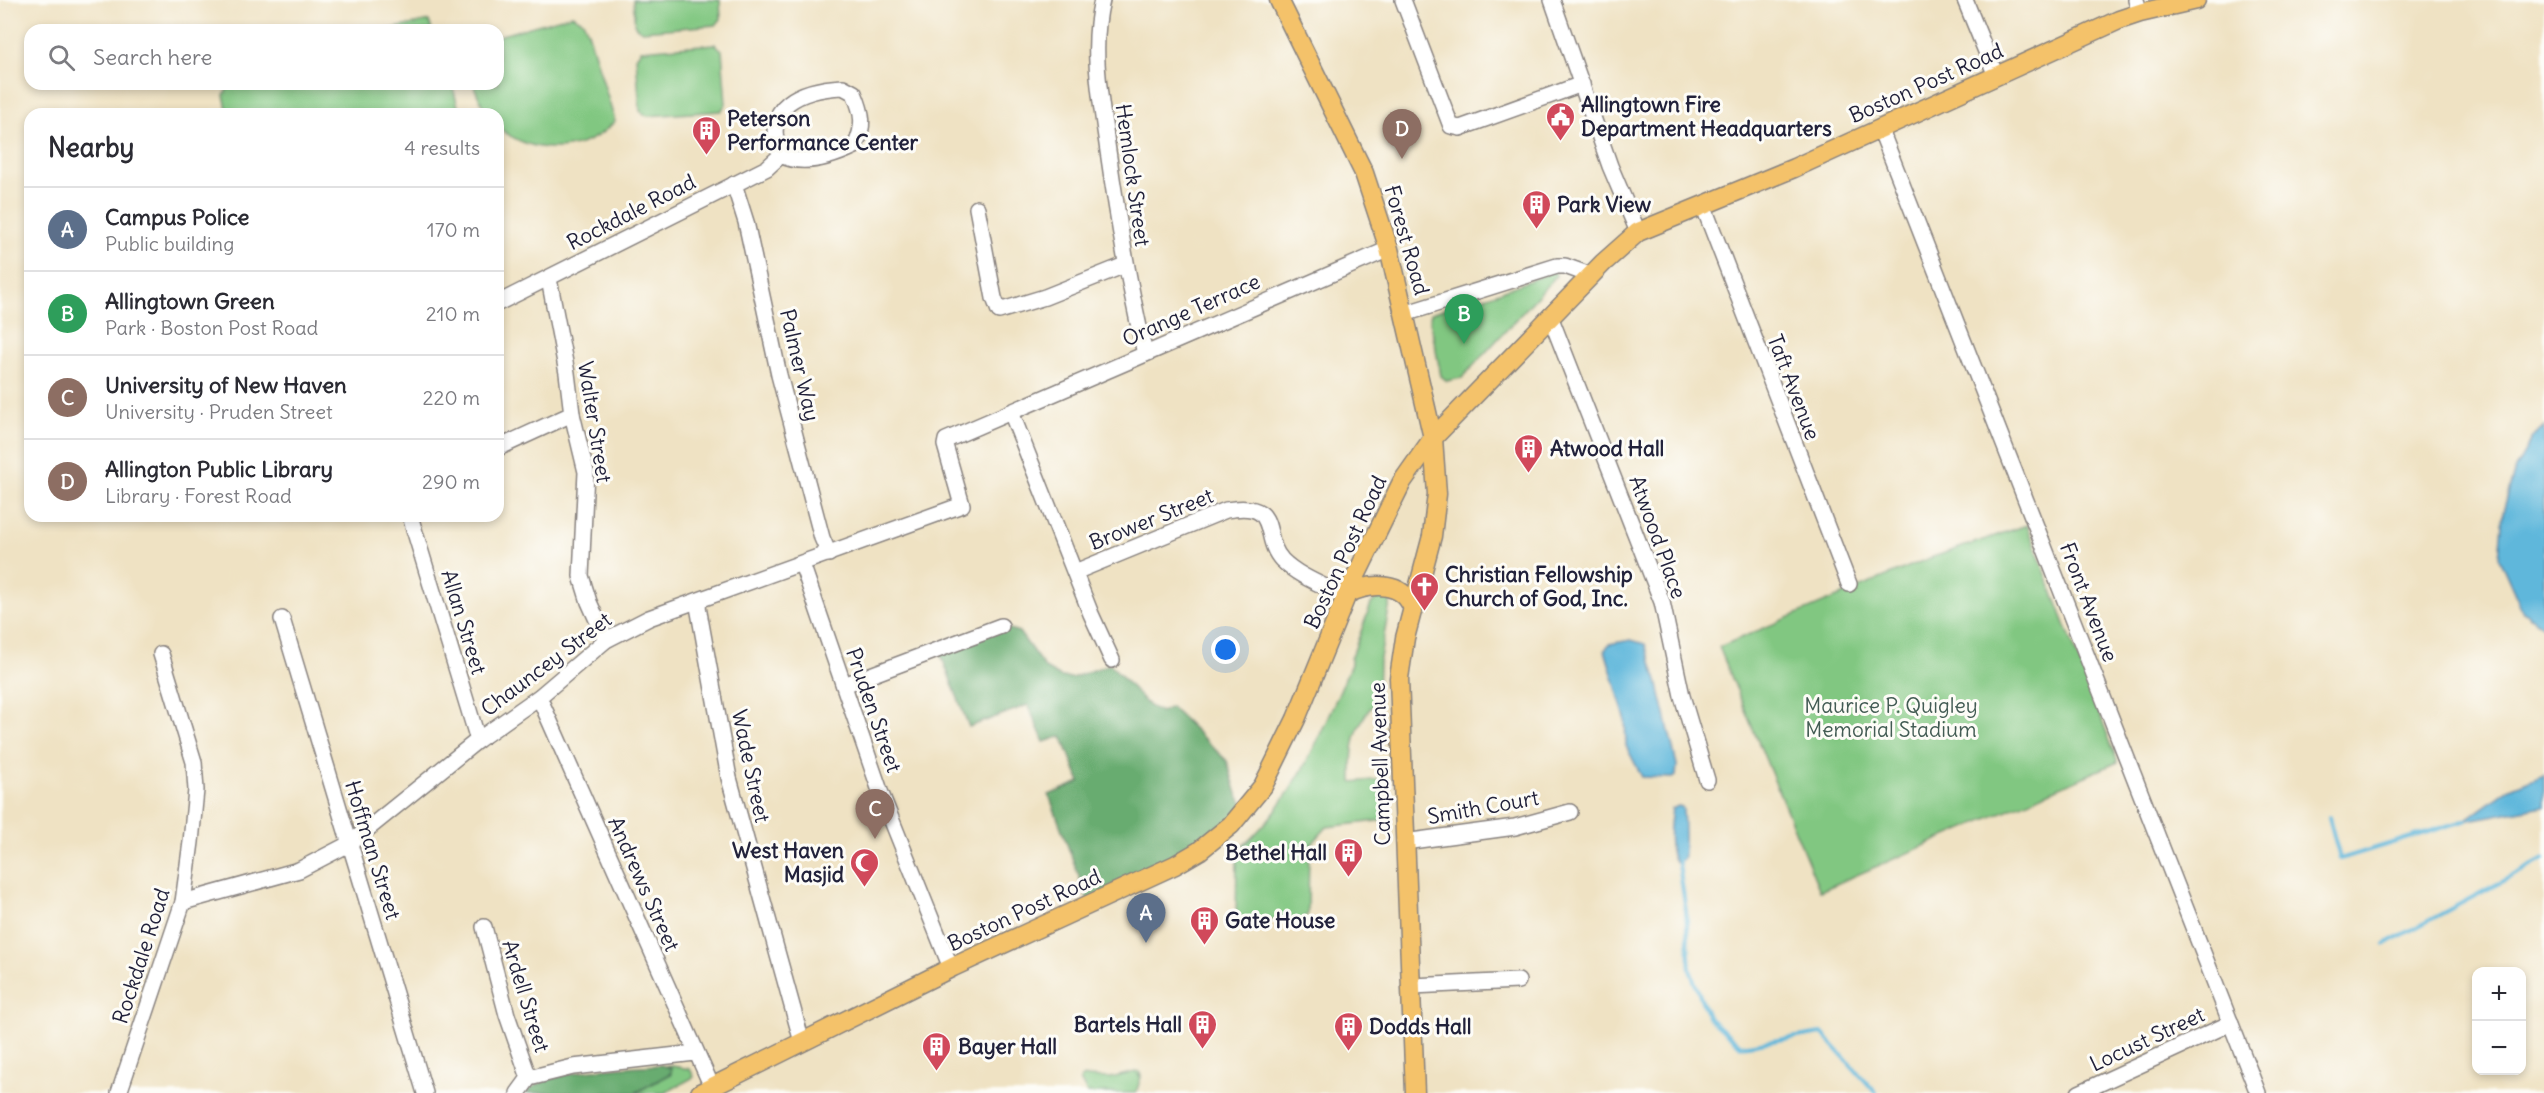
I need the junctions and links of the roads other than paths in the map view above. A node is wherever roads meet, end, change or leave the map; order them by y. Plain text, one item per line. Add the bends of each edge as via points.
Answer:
1 (1102, 0) edge
2 (1279, 0) edge
3 (1403, 0) edge
4 (1552, 0) edge
5 (1965, 0) edge
6 (2196, 0) edge
7 (2138, 6) edge
8 (1996, 76) junction
9 (1582, 84) junction
10 (1880, 128) junction
11 (781, 155) junction
12 (734, 184) junction
13 (1703, 205) junction
14 (977, 208) dead end
15 (1638, 232) junction
16 (1389, 249) junction
17 (1125, 265) junction
18 (1590, 275) junction
19 (549, 279) junction
20 (504, 298) edge
21 (1404, 314) junction
22 (1550, 316) junction
23 (1145, 354) junction
24 (1011, 412) junction
25 (572, 414) junction
26 (1433, 438) junction
27 (504, 445) edge
28 (412, 522) edge
29 (829, 554) junction
30 (802, 564) junction
31 (1075, 572) junction
32 (1849, 584) dead end
33 (1347, 596) junction
34 (697, 601) junction
35 (1413, 609) junction
36 (282, 619) dead end
37 (1001, 626) dead end
38 (606, 640) junction
39 (161, 654) dead end
40 (1112, 660) dead end
41 (844, 685) junction
42 (540, 697) junction
43 (478, 740) junction
44 (1707, 780) dead end
45 (1570, 812) dead end
46 (1404, 842) junction
47 (349, 844) junction
48 (183, 902) junction
49 (484, 927) dead end
50 (951, 968) junction
51 (1518, 981) dead end
52 (1412, 986) junction
53 (2231, 1023) junction
54 (802, 1042) junction
55 (695, 1053) junction
56 (529, 1078) junction
57 (706, 1090) edge
58 (119, 1093) edge
59 (425, 1093) edge
60 (518, 1093) edge
61 (1415, 1093) edge
62 (2079, 1093) edge
63 (2258, 1093) edge

1 - 17 street, Hemlock Street via 1096,71
2 - 16 main road, Forest Road via 1364,173
3 - 9 street via 1451,126 1460,128
4 - 9 street
5 - 8 street
6 - 7 main road, Boston Post Road
7 - 8 main road, Boston Post Road
8 - 10 main road, Boston Post Road
9 - 15 street
10 - 13 main road, Boston Post Road
10 - 53 street, Front Avenue
11 - 11 street via 815,159 855,146 862,131 863,114 854,93 843,87 817,88 786,104 775,128
11 - 12 street, Rockdale Road via 767,168
12 - 19 street, Rockdale Road
12 - 29 street, Palmer Way via 784,397
13 - 15 main road, Boston Post Road
13 - 32 street, Taft Avenue
14 - 17 street via 999,311
15 - 18 main road, Boston Post Road
16 - 21 main road, Forest Road
16 - 23 street, Orange Terrace
17 - 23 street, Hemlock Street
18 - 21 street via 1557,266
18 - 22 main road, Boston Post Road
19 - 20 street, Rockdale Road
19 - 25 street, Walter Street
21 - 26 main road, Forest Road
22 - 26 main road, Boston Post Road
22 - 44 street, Atwood Place via 1662,602 1682,696
23 - 24 street, Orange Terrace
24 - 29 street, Chauncey Street via 946,440 962,505
24 - 31 street
25 - 27 street
25 - 38 street, Walter Street via 586,472 581,576
26 - 33 main road, Boston Post Road via 1383,515
26 - 35 main road, Campbell Avenue via 1437,494 1432,536
28 - 43 street, Allan Street
29 - 30 street, Chauncey Street
30 - 34 street, Chauncey Street
30 - 41 street, Pruden Street
31 - 33 street, Brower Street via 1226,510 1247,509 1266,520 1276,552 1288,565
31 - 40 street
33 - 35 main road via 1365,586 1386,586 1404,595
33 - 50 main road, Boston Post Road via 1296,719 1263,786 1231,825 1175,865
34 - 38 street, Chauncey Street via 649,618
34 - 54 street, Wade Street via 729,778
35 - 46 main road, Campbell Avenue via 1399,678
36 - 47 street, Hoffman Street
37 - 41 street
38 - 42 street, Chauncey Street
39 - 48 street, Rockdale Road via 194,762 196,790
41 - 50 street, Pruden Street via 880,791
42 - 43 street, Chauncey Street
42 - 55 street, Andrews Street
43 - 47 street, Chauncey Street
45 - 46 street, Smith Court via 1515,827
46 - 52 main road, Campbell Avenue
47 - 48 street, Chauncey Street via 299,870
47 - 59 street, Hoffman Street
48 - 58 street, Rockdale Road
49 - 56 street, Ardell Street via 507,1015
50 - 54 main road, Boston Post Road
51 - 52 street
52 - 61 main road, Campbell Avenue
53 - 62 street, Locust Street
53 - 63 street, Front Avenue
54 - 57 main road, Boston Post Road
55 - 56 street via 573,1067
55 - 57 street, Andrews Street
56 - 60 street

